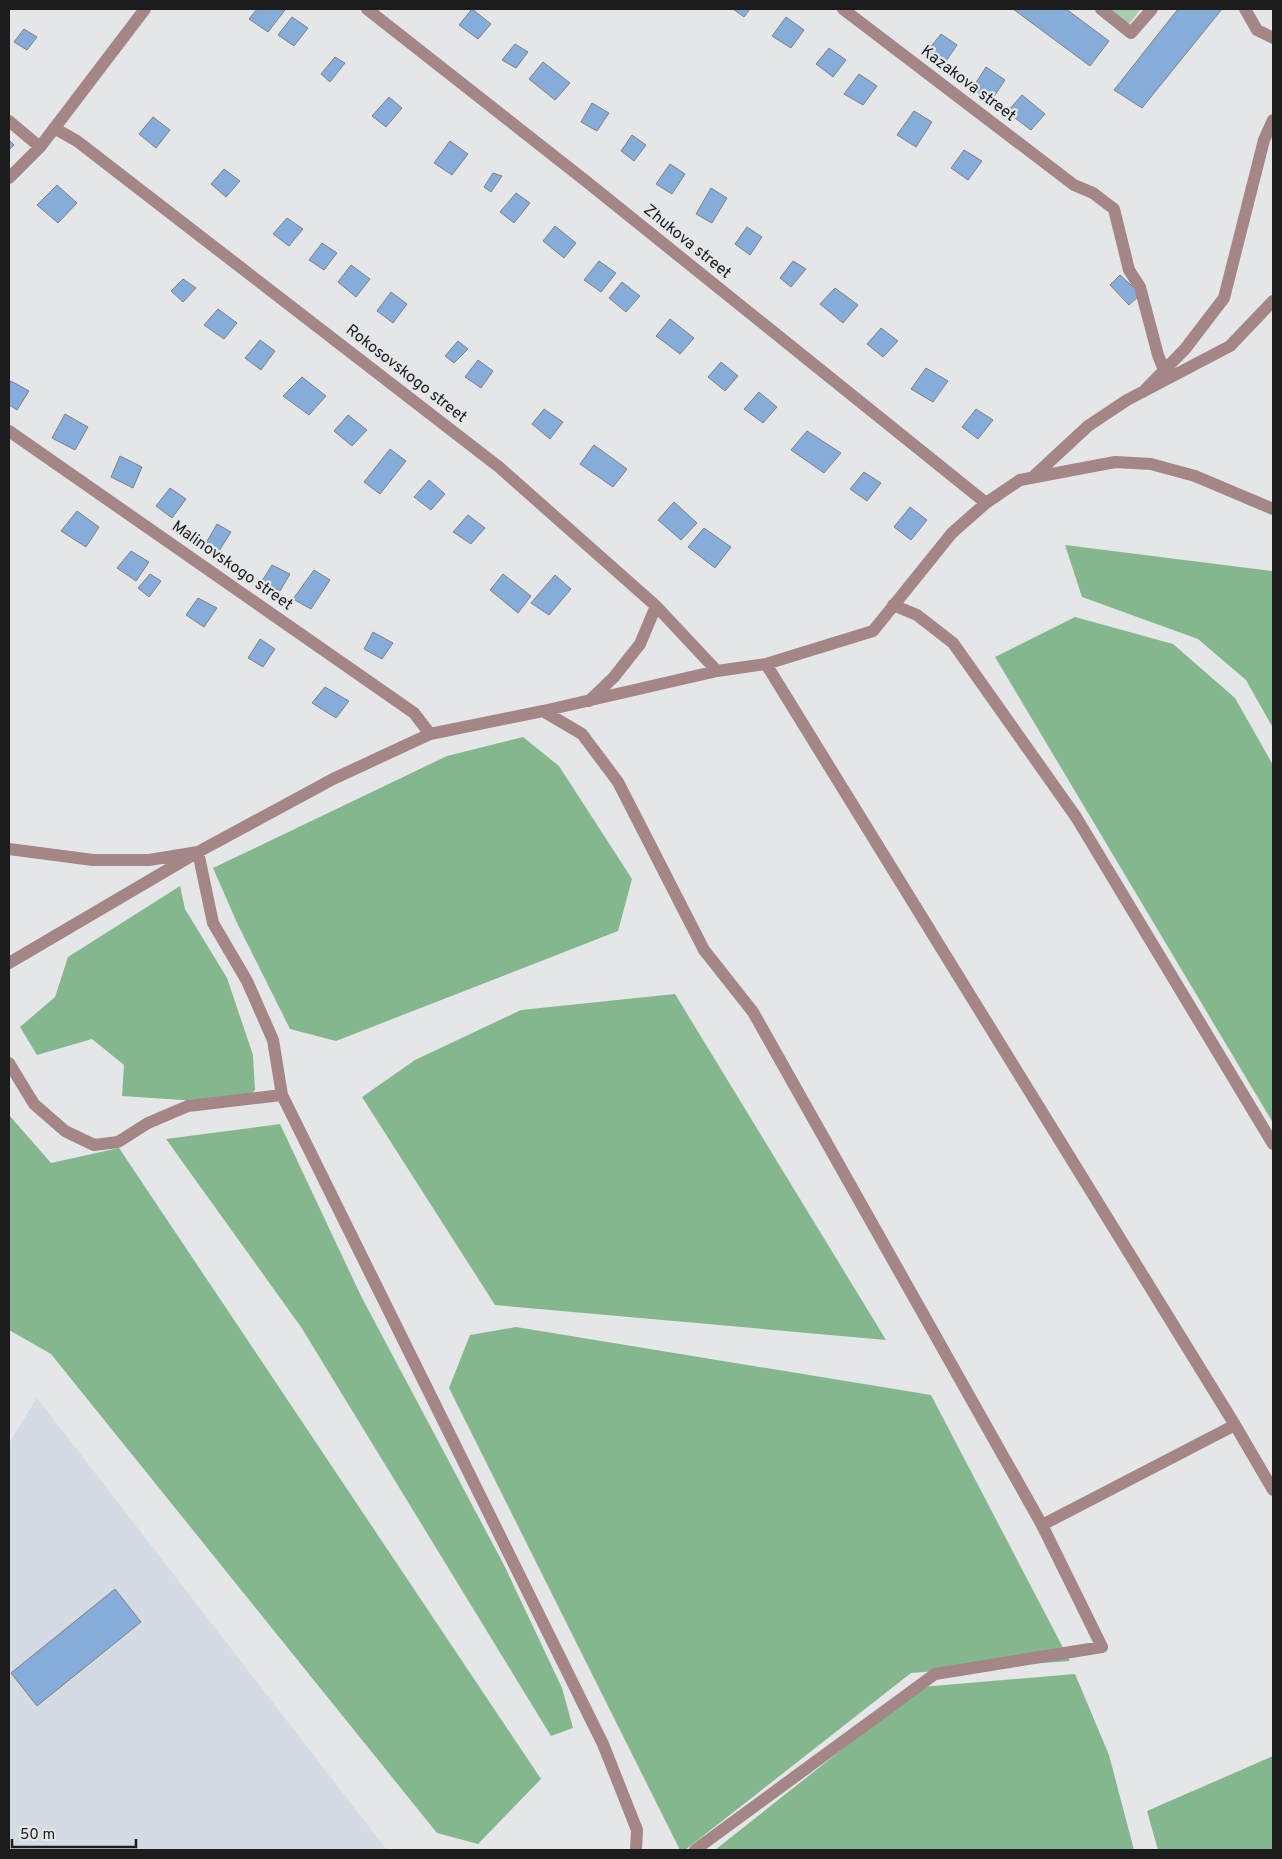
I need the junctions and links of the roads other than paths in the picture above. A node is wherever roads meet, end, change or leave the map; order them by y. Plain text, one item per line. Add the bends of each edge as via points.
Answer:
1 (145, 9) edge
2 (367, 9) edge
3 (843, 9) edge
4 (1101, 9) edge
5 (1152, 9) edge
6 (1245, 9) edge
7 (1273, 38) edge
8 (1273, 120) edge
9 (9, 121) edge
10 (54, 128) junction
11 (40, 147) junction
12 (9, 178) edge
13 (1273, 301) edge
14 (1164, 370) junction
15 (1143, 392) junction
16 (9, 431) edge
17 (1033, 477) junction
18 (986, 503) junction
19 (1273, 508) edge
20 (893, 605) junction
21 (656, 606) junction
22 (766, 664) junction
23 (717, 671) junction
24 (589, 701) junction
25 (542, 711) junction
26 (430, 734) junction
27 (9, 849) edge
28 (198, 852) junction
29 (9, 963) edge
30 (9, 1063) edge
31 (282, 1095) junction
32 (1273, 1144) edge
33 (1235, 1425) junction
34 (1273, 1490) edge
35 (1042, 1525) junction
36 (636, 1850) edge
37 (695, 1850) edge

1 - 10 street
2 - 18 street, Zhukova street
3 - 14 street, Kazakova street via 1074,185 1093,193 1114,209 1129,270 1140,287
4 - 5 street via 1131,33
6 - 7 street via 1257,30
8 - 14 street via 1264,140 1224,298
9 - 11 street
10 - 11 street
10 - 21 street, Rokosovskogo street via 77,141 499,467
11 - 12 street
13 - 15 street via 1230,346
14 - 15 street
15 - 17 street via 1088,426
16 - 26 street, Malinovskogo street via 414,713
17 - 18 street via 1020,480
17 - 19 street via 1115,462 1151,464 1196,476
18 - 20 street via 952,533
20 - 22 street via 873,631
20 - 32 street via 917,615 953,643 1076,817
21 - 23 street, Rokosovskogo street
21 - 24 street via 640,644 614,677
22 - 23 street
22 - 33 street
23 - 24 street
24 - 25 street
25 - 26 street
25 - 35 street via 582,734 618,782 704,950 753,1012
26 - 28 street via 333,778
27 - 28 street via 93,860 149,860
28 - 29 street
28 - 31 street via 213,923 247,981 273,1040
30 - 31 street via 34,1104 65,1131 94,1145 118,1142 148,1123 188,1106
31 - 36 street via 602,1744 637,1830
33 - 34 street
33 - 35 street
35 - 37 street via 1102,1647 935,1674

